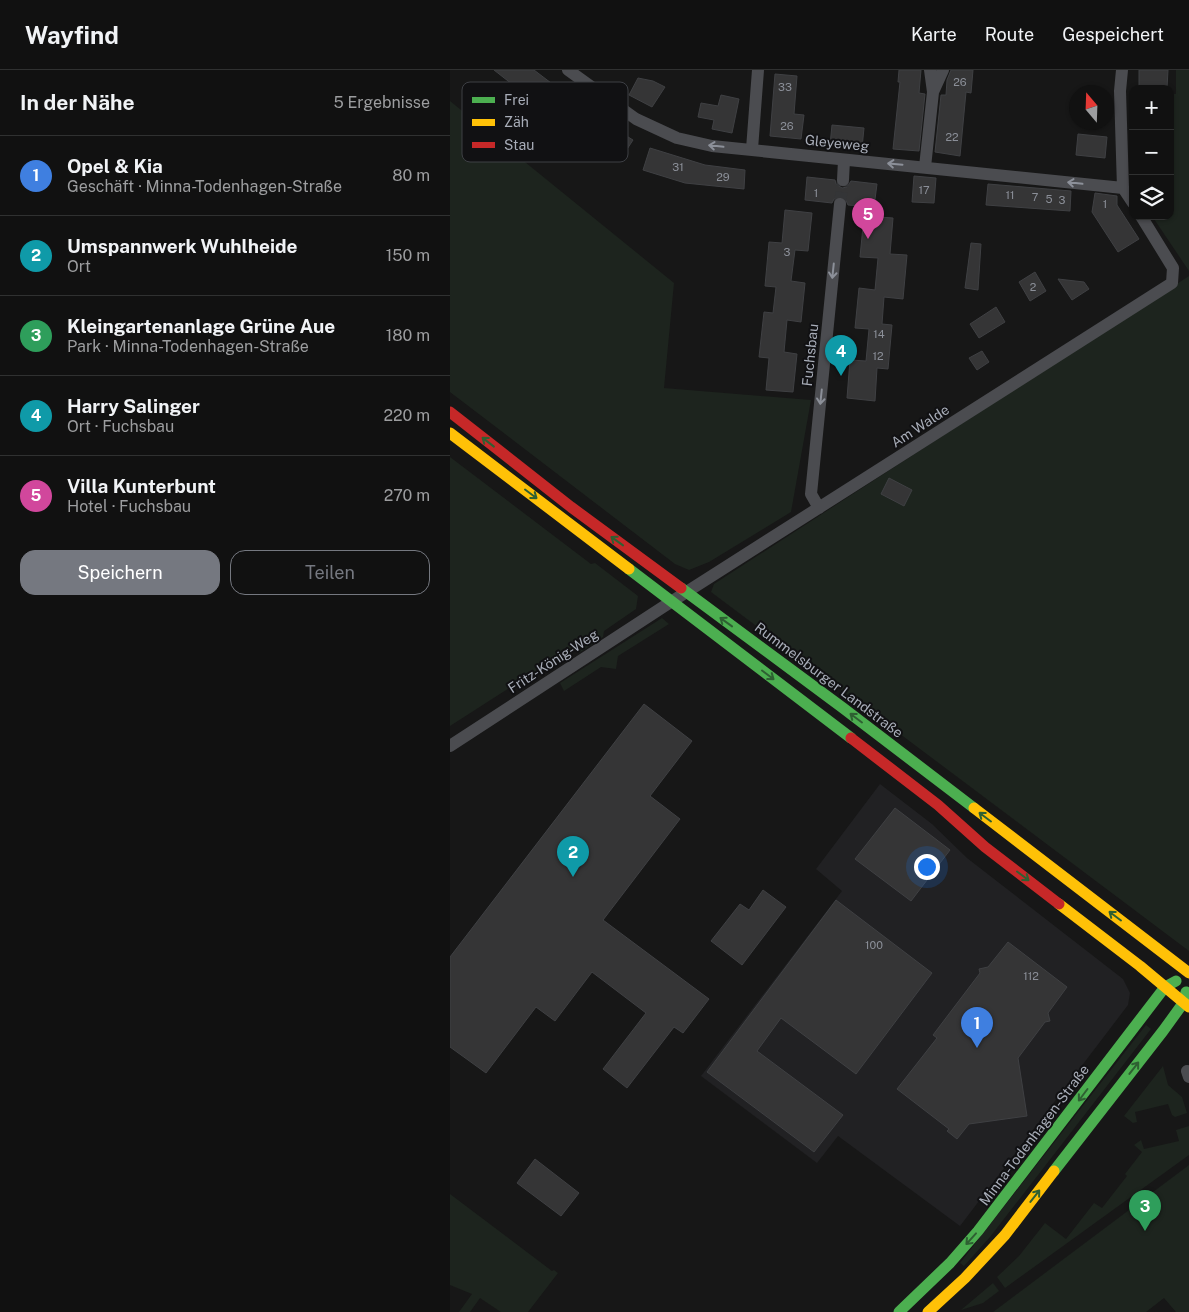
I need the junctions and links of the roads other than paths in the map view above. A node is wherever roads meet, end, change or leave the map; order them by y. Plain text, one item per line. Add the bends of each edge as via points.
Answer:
1 (568, 70) edge
2 (758, 70) edge
3 (930, 70) edge
4 (943, 70) edge
5 (1122, 70) edge
6 (585, 82) edge
7 (933, 92) junction
8 (628, 113) edge
9 (752, 149) junction
10 (844, 160) junction
11 (926, 167) junction
12 (843, 180) tunnel mouth
13 (1123, 188) junction
14 (1129, 198) edge
15 (840, 204) tunnel mouth
16 (1143, 220) edge
17 (450, 412) edge
18 (450, 433) edge
19 (820, 508) junction
20 (687, 593) junction
21 (672, 602) junction
22 (450, 746) edge
23 (1189, 974) edge
24 (1189, 979) edge
25 (1165, 987) junction
26 (1186, 1004) edge
27 (899, 1312) edge
28 (928, 1312) edge

6 -> 1 street, Gleyeweg
2 - 9 street
3 - 7 street
4 - 7 street
5 - 13 street
7 - 11 street
9 -> 8 street, Gleyeweg via 712,146 677,138
9 - 10 street, Gleyeweg
11 -> 10 street, Gleyeweg
10 - 12 street
13 -> 11 street, Gleyeweg
13 - 14 street
15 -> 19 street, Fuchsbau via 811,494
16 - 19 street, Am Walde via 1173,268 1172,283
20 -> 17 main road, Rummelsburger Landstraße via 570,507
18 -> 21 main road
19 - 20 street, Am Walde
20 - 21 street, Am Walde
23 -> 20 main road, Rummelsburger Landstraße via 843,708
21 - 22 street, Fritz-König-Weg
21 -> 25 main road via 938,805 985,846
23 - 25 main road, Minna-Todenhagen-Straße
24 - 26 main road
25 - 26 main road
25 -> 27 main road, Minna-Todenhagen-Straße via 978,1231
28 -> 26 main road via 1005,1235

